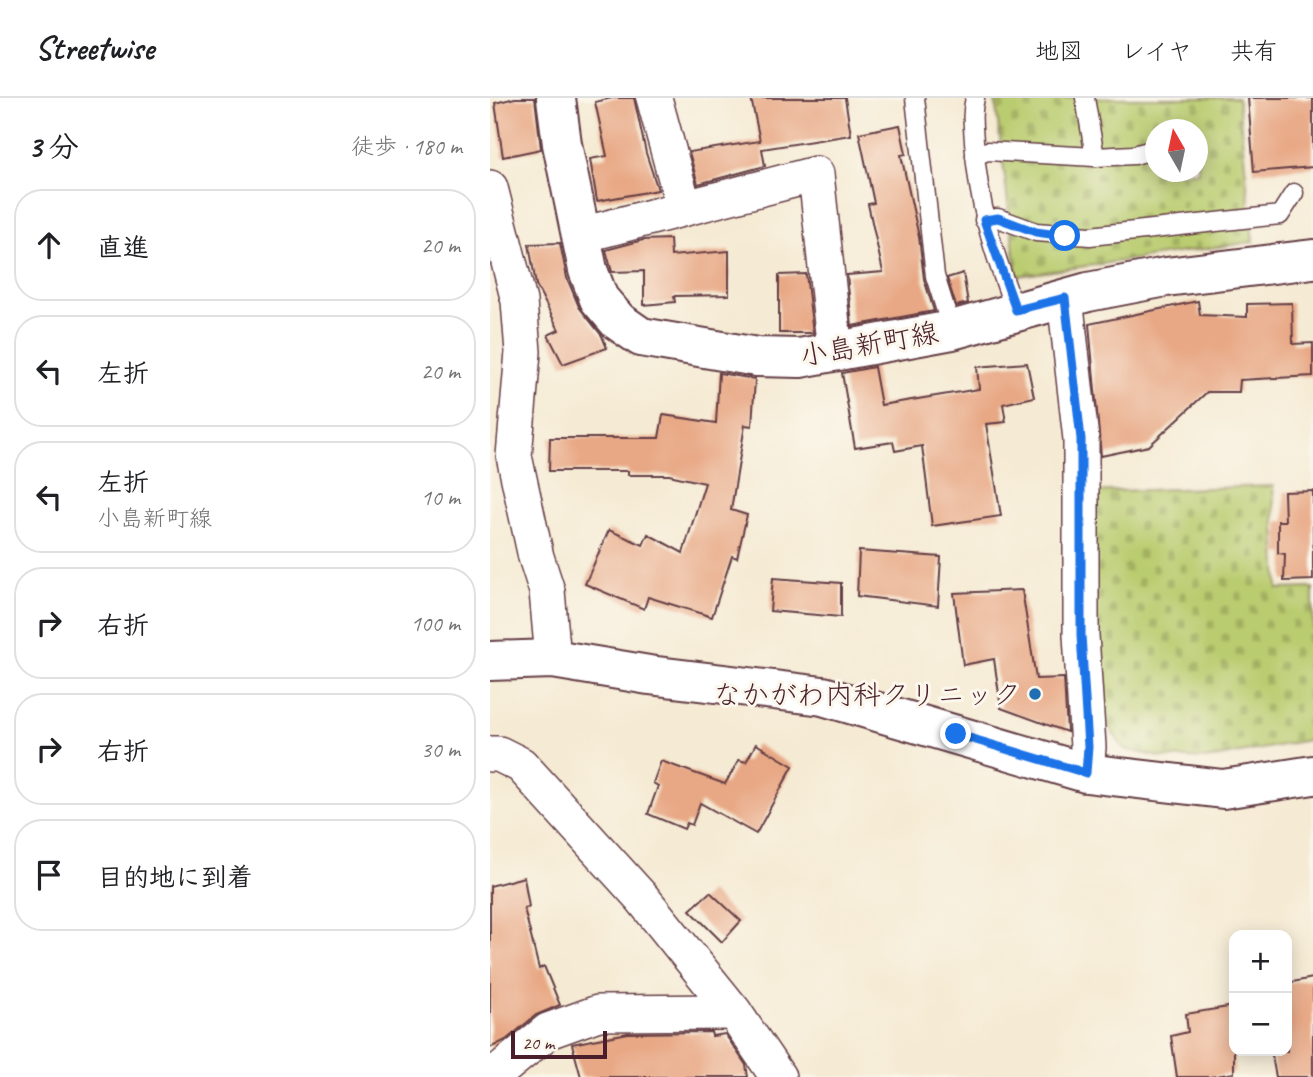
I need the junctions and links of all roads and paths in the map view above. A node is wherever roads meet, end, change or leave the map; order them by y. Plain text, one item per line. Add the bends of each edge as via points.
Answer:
1 (556, 98) edge
2 (654, 98) edge
3 (915, 98) edge
4 (975, 98) edge
5 (1085, 98) edge
6 (1145, 152) edge
7 (975, 156) junction
8 (1095, 157) junction
9 (490, 188) edge
10 (1294, 193) dead end
11 (684, 208) junction
12 (984, 220) junction
13 (582, 235) junction
14 (1313, 259) edge
15 (1065, 298) junction
16 (1016, 310) junction
17 (952, 330) junction
18 (835, 352) junction
19 (553, 659) junction
20 (490, 662) edge
21 (490, 754) edge
22 (1086, 773) junction
23 (1313, 775) edge
24 (734, 1012) junction
25 (492, 1077) edge
26 (778, 1077) edge

1 - 13 main road, 小島新町線
2 - 11 street
3 - 17 lane via 935,276
4 - 7 lane
5 - 8 lane
6 - 8 lane
7 - 8 lane via 987,151
7 - 12 lane
9 - 19 street via 519,301 523,352 514,456 547,591
10 - 12 lane via 1280,215 1090,236 1036,232 1004,219
11 - 13 street
11 - 18 street via 816,174
12 - 16 lane
13 - 18 main road, 小島新町線 via 587,270 599,299 641,338 757,356 800,358
14 - 15 main road, 小島新町線 via 1166,277
15 - 16 main road, 小島新町線
15 - 22 street via 1081,439
16 - 17 main road, 小島新町線
17 - 18 main road, 小島新町線
19 - 20 main road
19 - 22 main road via 649,676 822,696
21 - 24 street via 521,765 642,898
22 - 23 main road via 1223,789
24 - 25 street via 598,1013 548,1031
24 - 26 street

